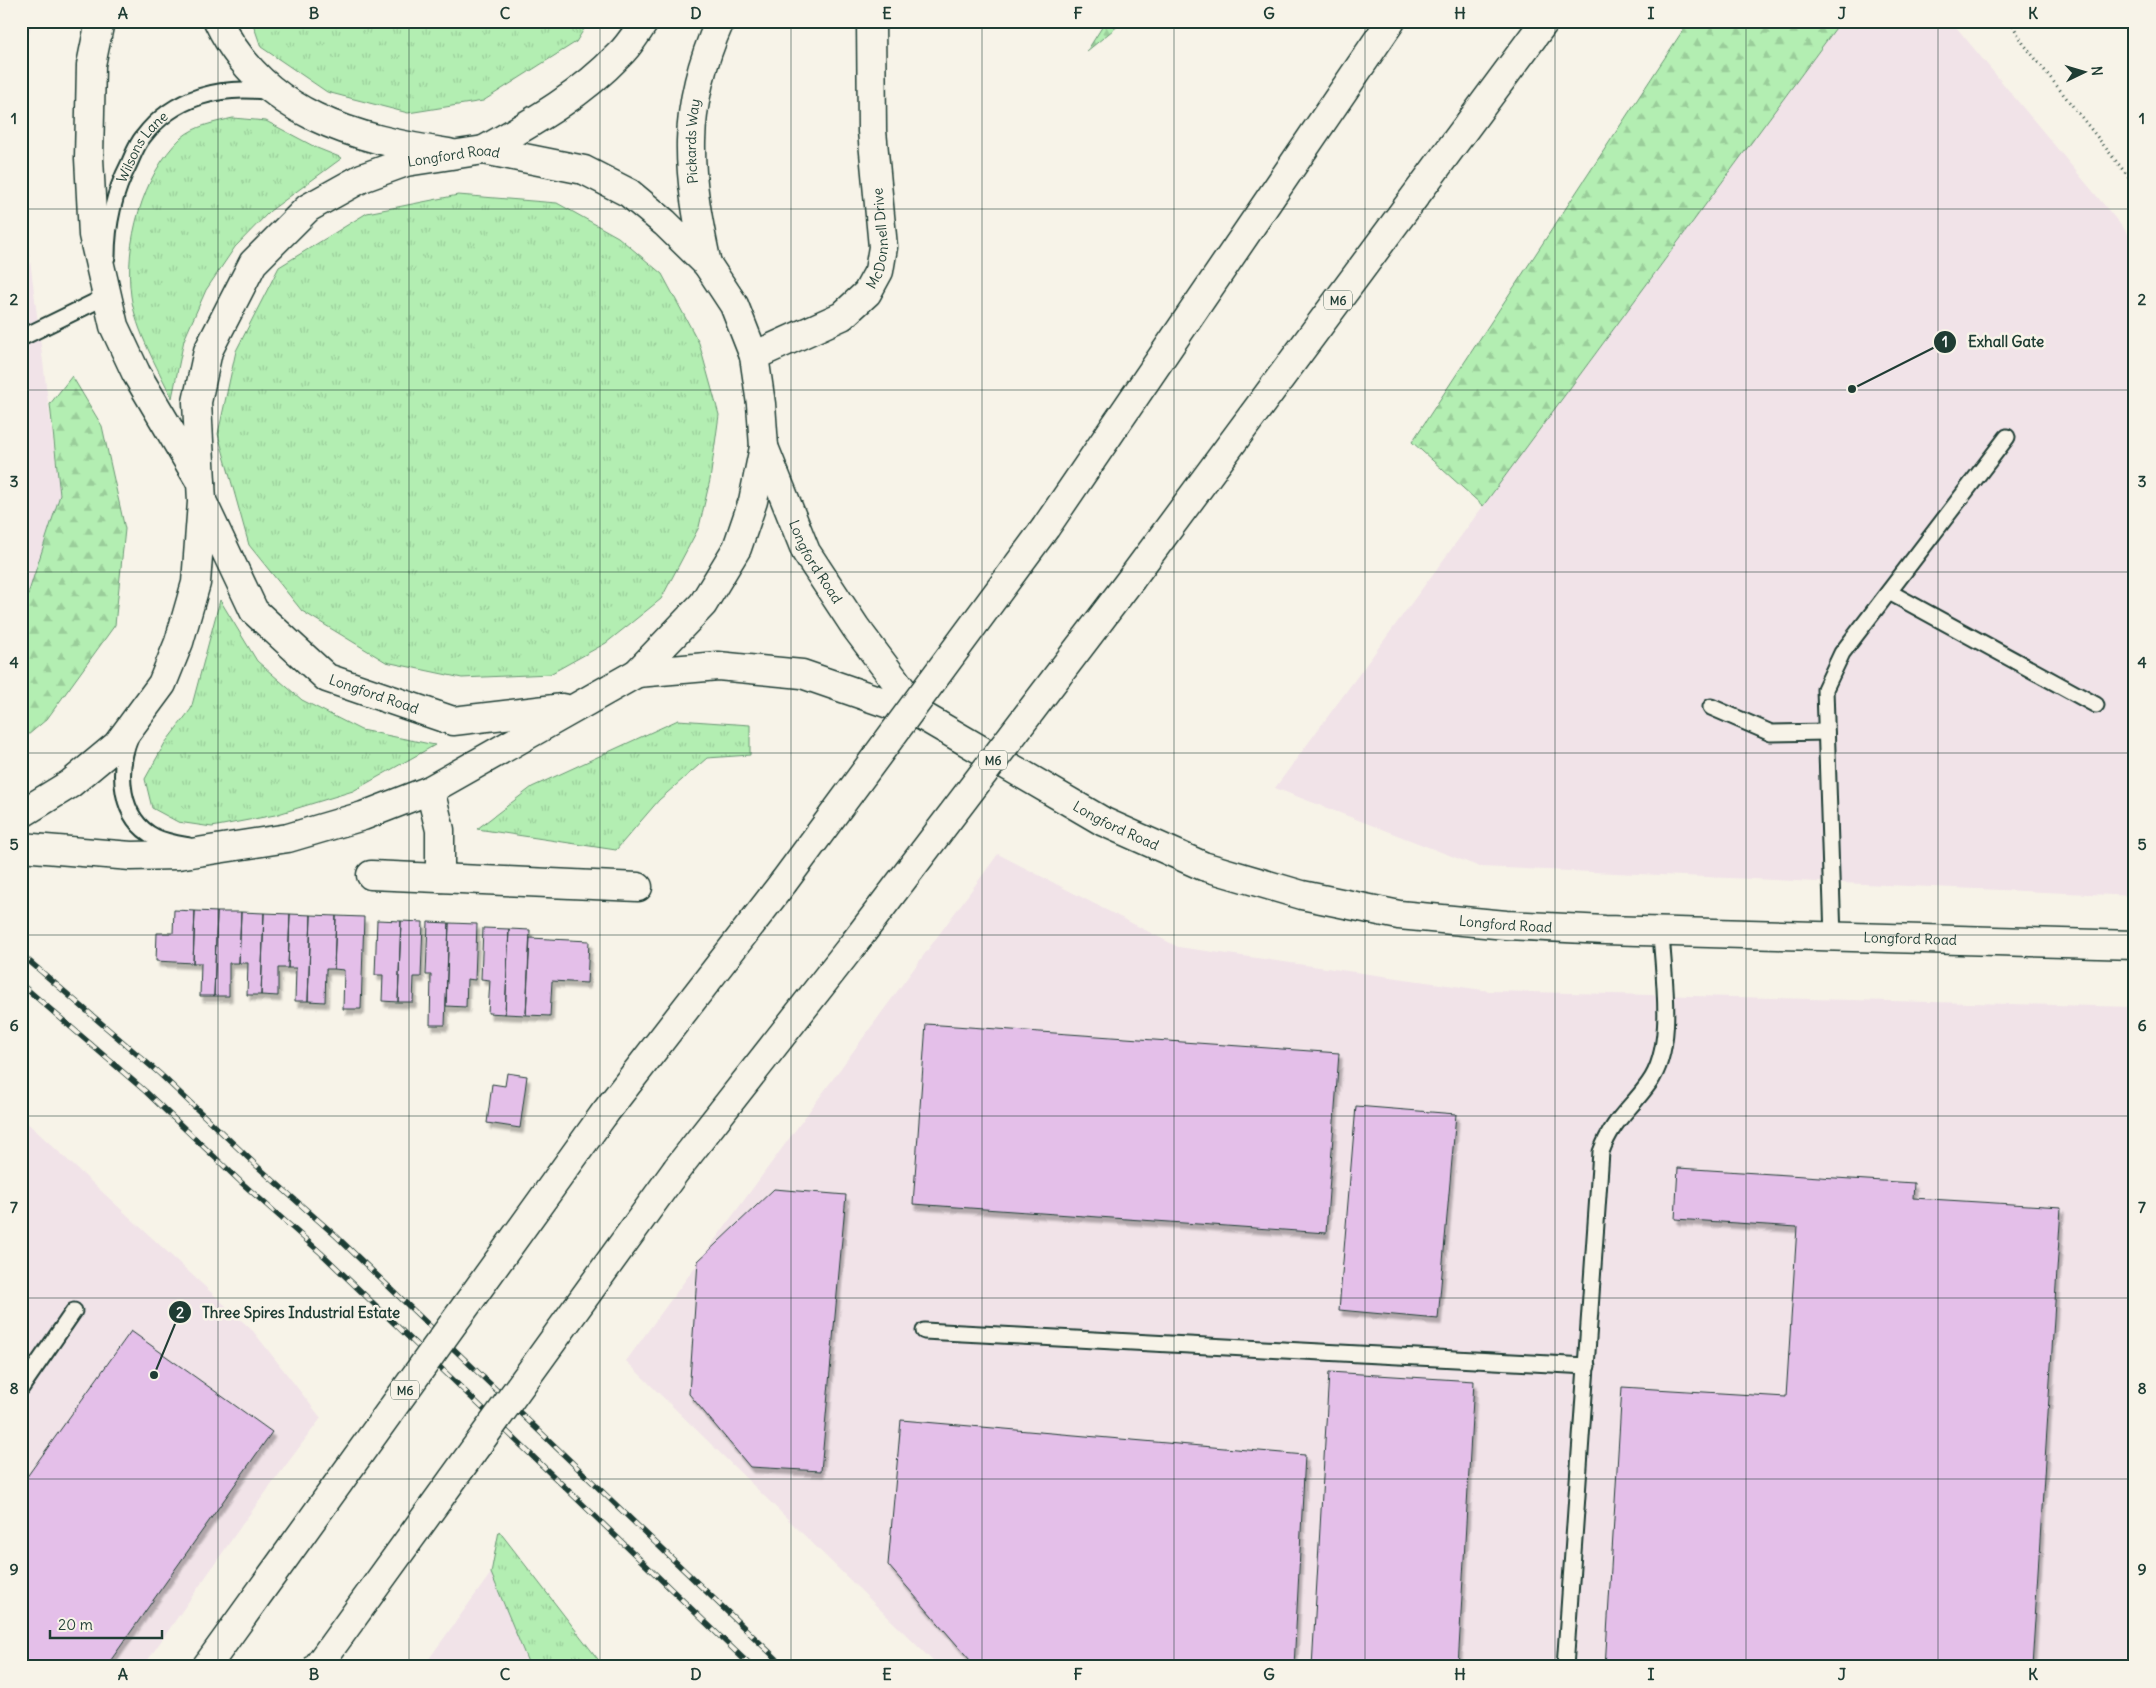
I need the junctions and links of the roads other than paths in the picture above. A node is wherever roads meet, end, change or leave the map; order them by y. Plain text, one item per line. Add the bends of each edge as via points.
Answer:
1 (100, 21) edge
2 (218, 21) edge
3 (645, 21) edge
4 (720, 21) edge
5 (871, 21) edge
6 (1391, 21) edge
7 (1545, 21) edge
8 (274, 92) junction
9 (484, 150) junction
10 (456, 154) junction
11 (707, 264) junction
12 (107, 296) junction
13 (21, 338) edge
14 (754, 356) junction
15 (2007, 438) dead end
16 (764, 447) junction
17 (202, 492) junction
18 (1889, 592) junction
19 (637, 673) junction
20 (2096, 705) dead end
21 (576, 707) junction
22 (1711, 707) dead end
23 (921, 715) junction
24 (137, 720) junction
25 (1826, 732) junction
26 (430, 790) junction
27 (21, 814) edge
28 (21, 847) edge
29 (228, 849) junction
30 (371, 875) dead end
31 (440, 878) junction
32 (638, 887) dead end
33 (1661, 932) junction
34 (1833, 938) junction
35 (2135, 945) edge
36 (74, 1311) dead end
37 (924, 1331) dead end
38 (1587, 1366) junction
39 (21, 1388) edge
40 (206, 1667) edge
41 (317, 1667) edge
42 (1565, 1667) edge

1 - 12 main road, Wilsons Lane via 91,65 89,158 93,235
2 - 8 main road, Wilsons Lane via 249,68
3 - 9 main road via 621,54 587,86 552,112
4 - 11 main road, Pickards Way via 700,76 690,131 692,178
5 - 14 main road, McDonnell Drive via 872,131 884,247 879,271 867,293 842,316
6 - 40 main road, M6, bridge via 1046,527 783,883 604,1114
7 - 41 main road, M6, bridge via 1132,578 855,942 677,1169
8 - 10 main road, Wilsons Lane via 311,115 351,133 393,144
8 - 12 lane, Wilsons Lane via 248,89 206,94 185,101 159,119 142,138 117,187 107,237
9 - 10 main road, Longford Road
9 - 11 main road, Longford Road via 584,170 629,193
10 - 17 main road, Longford Road via 406,162 362,178 308,208 253,263 208,351 197,402
11 - 14 main road, Longford Road via 734,305
12 - 13 lane
12 - 17 main road, Wilsons Lane via 114,326 136,374
14 - 16 main road, Longford Road
15 - 18 lane
16 - 19 main road, Longford Road via 753,502 737,548 703,604
16 - 23 main road, Longford Road via 806,552 856,628
17 - 21 main road, Longford Road via 254,610 327,678 453,721
17 - 24 main road, Longford Road via 196,583 179,642 162,684
18 - 20 lane
18 - 25 lane via 1842,653 1825,688
19 - 21 main road, Longford Road
19 - 23 main road, Longford Road via 718,666 802,674
21 - 26 main road, Longford Road
22 - 25 lane via 1770,733
23 - 33 main road, Longford Road via 1104,822 1203,866 1302,895 1399,915 1506,925
24 - 27 main road, Longford Road via 94,766
24 - 29 lane, Longford Road via 121,765 128,806 140,825 155,837 176,843 197,848
25 - 34 lane
26 - 29 main road, Longford Road via 363,816 288,838
26 - 31 main road via 440,830
28 - 29 main road, Longford Road via 131,856
30 - 31 main road
31 - 32 main road
33 - 34 main road, Longford Road
33 - 38 lane via 1665,1038 1661,1061 1649,1083 1608,1133 1601,1152
34 - 35 main road, Longford Road
36 - 39 lane
37 - 38 lane
38 - 42 lane

